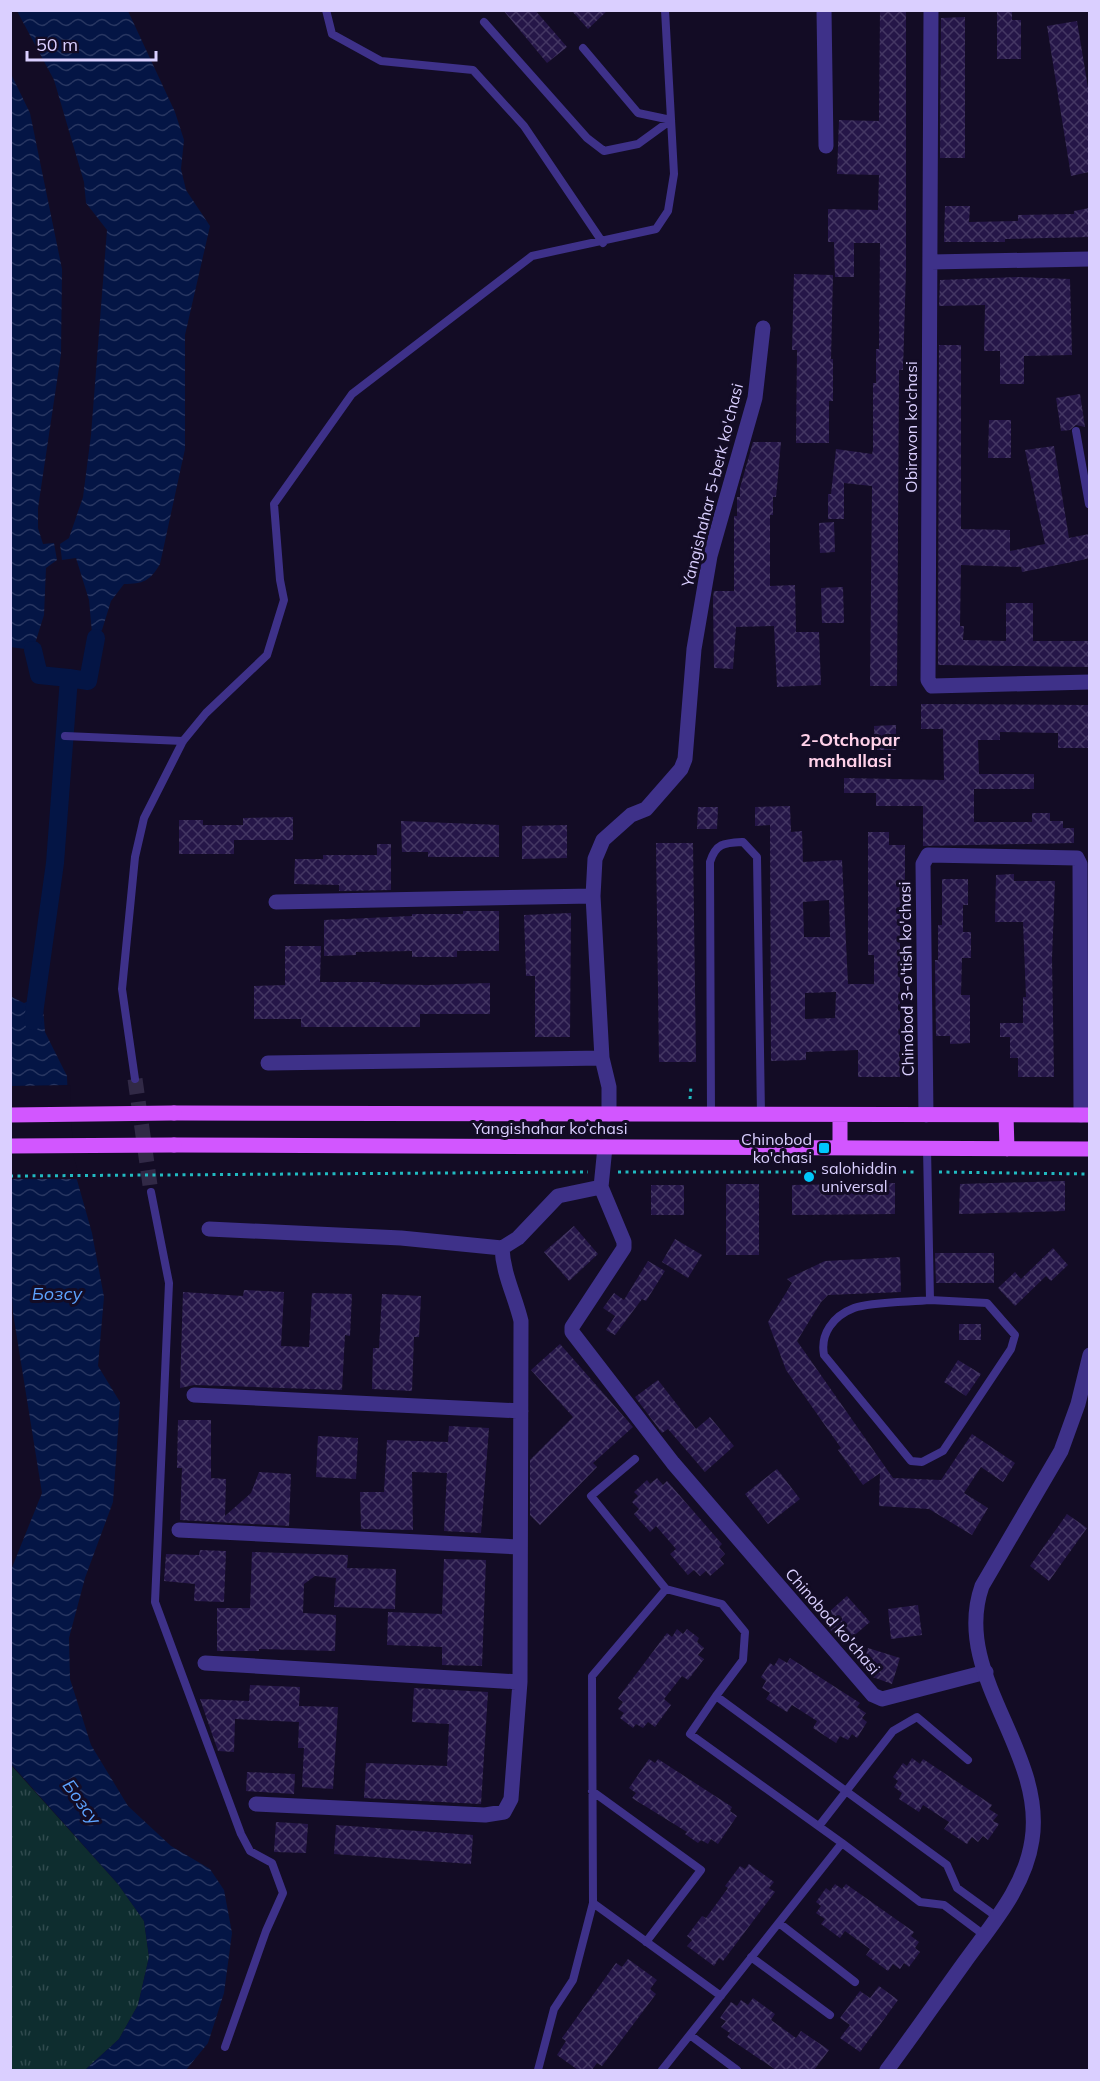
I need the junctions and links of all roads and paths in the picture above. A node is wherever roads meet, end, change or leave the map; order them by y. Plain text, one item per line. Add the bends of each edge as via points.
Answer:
1 (326, 10) edge
2 (665, 10) edge
3 (824, 10) edge
4 (931, 10) edge
5 (484, 22) dead end
6 (584, 48) dead end
7 (671, 120) junction
8 (826, 146) dead end
9 (603, 243) junction
10 (1089, 259) edge
11 (931, 262) junction
12 (763, 328) dead end
13 (1076, 431) dead end
14 (1086, 467) edge
15 (1089, 504) edge
16 (1089, 682) edge
17 (65, 736) dead end
18 (183, 741) junction
19 (593, 896) junction
20 (276, 902) dead end
21 (602, 1058) junction
22 (268, 1063) dead end
23 (135, 1079) tunnel mouth
24 (10, 1114) edge
25 (609, 1114) junction
26 (711, 1114) junction
27 (761, 1114) junction
28 (840, 1115) junction
29 (926, 1115) junction
30 (1006, 1115) junction
31 (1085, 1115) edge
32 (10, 1146) edge
33 (605, 1147) junction
34 (840, 1148) junction
35 (927, 1148) junction
36 (1007, 1149) junction
37 (1089, 1149) edge
38 (927, 1172) junction
39 (1089, 1174) edge
40 (10, 1176) edge
41 (602, 1180) junction
42 (151, 1192) tunnel mouth
43 (209, 1229) dead end
44 (501, 1248) junction
45 (930, 1300) junction
46 (1089, 1355) edge
47 (194, 1395) dead end
48 (521, 1410) junction
49 (635, 1459) dead end
50 (179, 1530) dead end
51 (520, 1547) junction
52 (666, 1589) junction
53 (205, 1663) dead end
54 (986, 1672) junction
55 (520, 1682) junction
56 (716, 1696) junction
57 (968, 1760) dead end
58 (592, 1791) junction
59 (846, 1791) junction
60 (256, 1804) dead end
61 (819, 1826) junction
62 (842, 1843) junction
63 (593, 1903) junction
64 (997, 1917) junction
65 (779, 1923) junction
66 (984, 1935) junction
67 (646, 1942) junction
68 (751, 1957) junction
69 (855, 1982) dead end
70 (721, 1996) junction
71 (830, 2015) dead end
72 (690, 2035) junction
73 (225, 2047) dead end
74 (538, 2070) edge
75 (662, 2070) edge
76 (737, 2070) edge
77 (887, 2070) edge

1 - 9 lane via 332,34 381,61 473,70 524,126
2 - 7 lane
3 - 8 street
4 - 11 street, Obiravon ko'chasi
5 - 7 lane via 587,138 604,151 638,144
6 - 7 lane via 638,112
7 - 9 lane via 674,174 668,212 656,229
9 - 18 lane via 532,256 352,394 274,504 284,600 267,655 206,713
10 - 11 street
11 - 16 street, Obiravon ko'chasi via 928,680 932,686
12 - 19 street, Yangishahar 5-berk ko'chasi via 755,398 710,556 694,649 685,759 681,769 645,809 603,840 595,859
13 - 14 lane
14 - 15 lane
17 - 18 lane
18 - 23 lane via 144,818 135,857 122,989
19 - 20 street
19 - 21 street, Yangishahar 5-berk ko'chasi
21 - 22 street
21 - 25 street, Yangishahar 5-berk ko'chasi via 609,1087
24 - 25 main road, Yangishahar ko‘chasi, bridge
25 - 26 main road, Yangishahar ko‘chasi
26 - 27 main road, Yangishahar ko‘chasi
26 - 27 lane via 710,862 714,849 722,843 743,842 757,857
27 - 28 main road, Yangishahar ko‘chasi
28 - 29 main road, Yangishahar ko‘chasi
28 - 34 main road
29 - 30 main road, Yangishahar ko‘chasi
29 - 31 street, Chinobod 3-o'tish ko'chasi via 922,864 928,855 1077,858
30 - 31 main road, Yangishahar ko‘chasi
30 - 36 main road
32 - 33 main road, Yangishahar ko‘chasi, bridge
33 - 34 main road, Yangishahar ko‘chasi
33 - 41 street, Chinobod ko'chasi
34 - 35 main road, Yangishahar ko‘chasi
35 - 36 main road, Yangishahar ko‘chasi
35 - 38 lane
36 - 37 main road, Yangishahar ko‘chasi
38 - 39 path
38 - 41 path
38 - 45 lane
40 - 41 path
41 - 44 street via 558,1197 518,1238
41 - 54 street, Chinobod ko'chasi via 624,1248 572,1332 647,1431 873,1695 882,1699
42 - 73 lane via 169,1283 155,1602 241,1834 250,1851 272,1863 283,1893
43 - 44 street via 400,1238
44 - 48 street via 505,1275 521,1321
45 - 45 lane via 987,1303 1015,1335 1011,1349 943,1451 922,1462 911,1461 900,1450 824,1355 822,1343 826,1329 854,1308
46 - 54 street via 1078,1404 1061,1451 979,1594 975,1632
47 - 48 street
48 - 51 street
49 - 52 lane via 591,1496
50 - 51 street
51 - 55 street
52 - 56 lane via 722,1605 745,1632 743,1660
52 - 58 lane via 592,1676
53 - 55 street
54 - 64 street via 1024,1772 1034,1814 1033,1839 1025,1868
55 - 60 street via 511,1799 504,1812 485,1815
56 - 59 lane
56 - 61 lane via 690,1734
57 - 59 lane via 917,1717 893,1731
58 - 63 lane
58 - 67 lane via 700,1870
59 - 61 lane
59 - 64 lane via 947,1865 957,1888
61 - 62 lane
62 - 65 lane
62 - 66 lane via 920,1902 944,1905
63 - 67 lane
63 - 74 lane via 573,1980 554,2009
64 - 66 street
65 - 68 lane
65 - 69 lane
66 - 77 street
67 - 70 lane
68 - 70 lane
68 - 71 lane
70 - 72 lane
72 - 75 lane
72 - 76 lane

